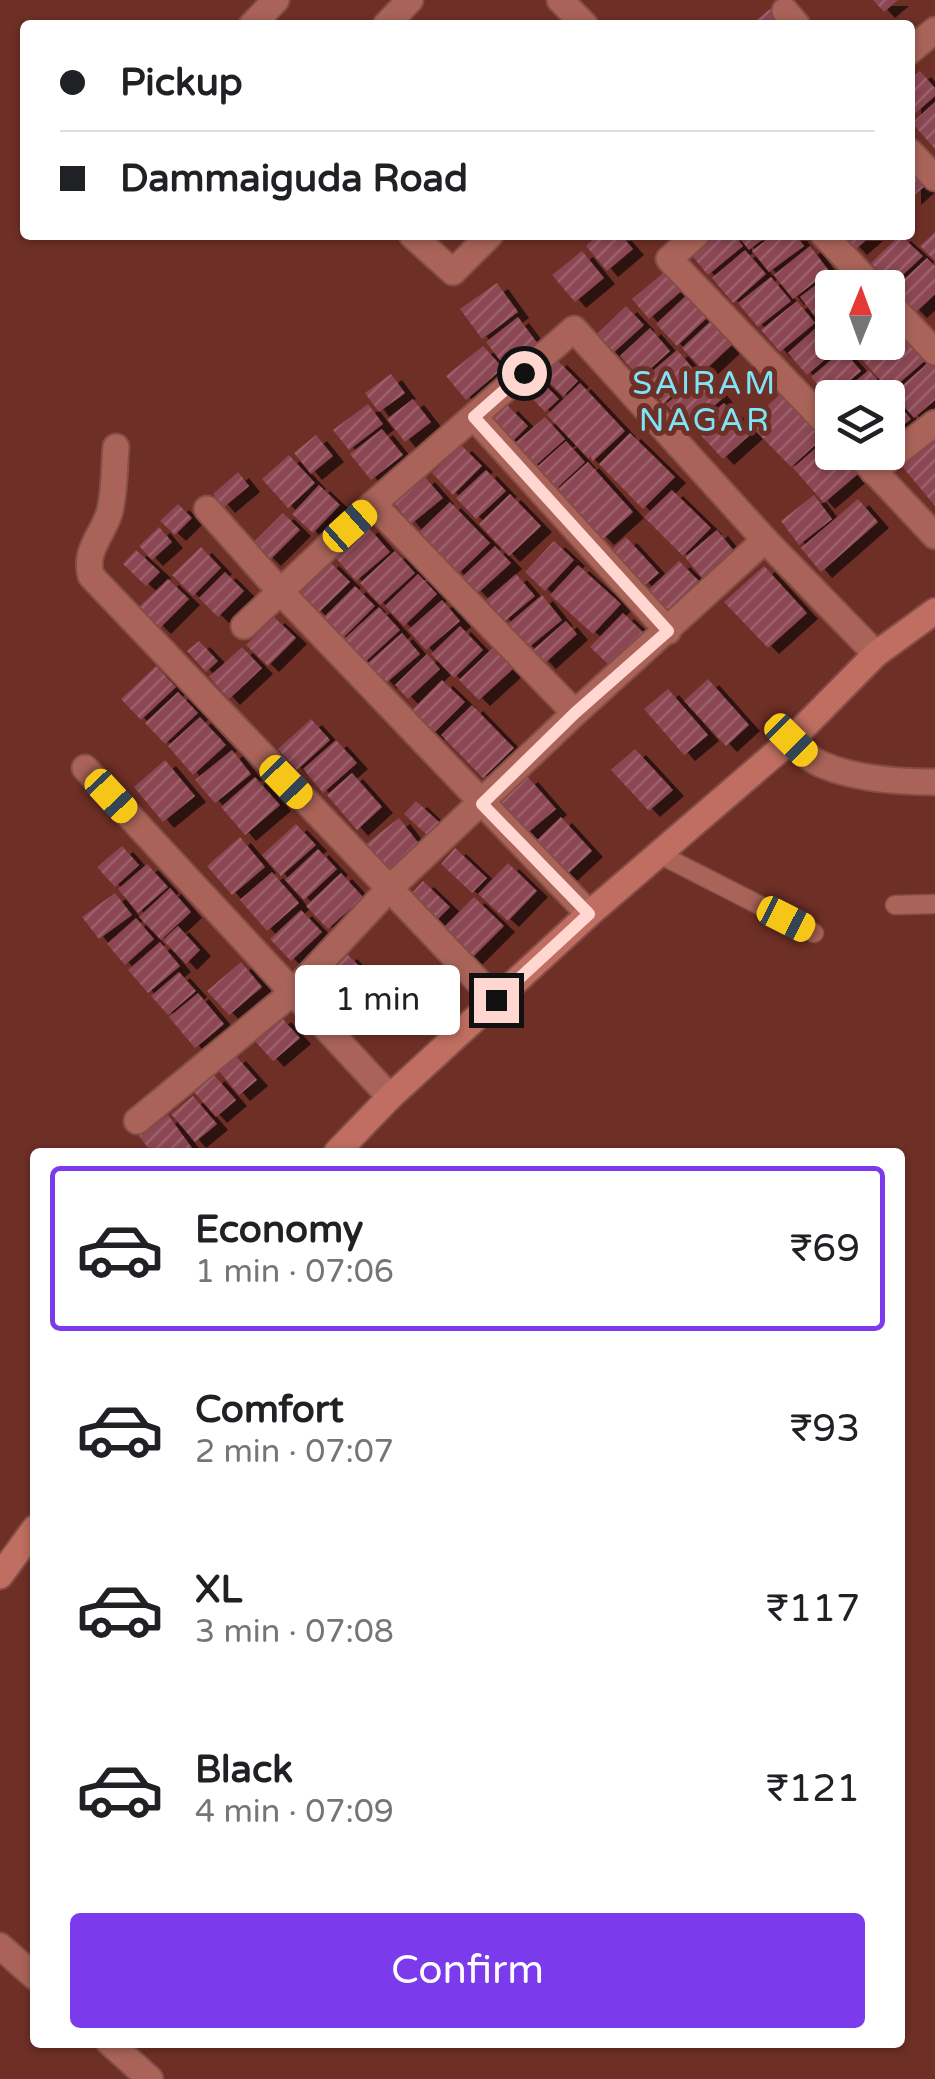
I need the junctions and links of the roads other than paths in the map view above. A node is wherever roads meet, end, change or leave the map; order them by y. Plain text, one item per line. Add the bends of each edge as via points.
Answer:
1 (276, 0) edge
2 (410, 0) edge
3 (257, 20) edge
4 (391, 20) edge
5 (935, 30) edge
6 (915, 47) edge
7 (915, 157) edge
8 (935, 178) edge
9 (418, 240) edge
10 (485, 240) edge
11 (690, 240) edge
12 (829, 240) edge
13 (857, 270) edge
14 (905, 320) edge
15 (935, 352) edge
16 (815, 410) edge
17 (474, 417) junction
18 (935, 423) edge
19 (905, 439) edge
20 (116, 447) dead end
21 (872, 470) edge
22 (373, 504) junction
23 (207, 509) dead end
24 (935, 536) edge
25 (765, 540) junction
26 (279, 590) junction
27 (935, 611) edge
28 (244, 626) dead end
29 (668, 631) junction
30 (876, 654) junction
31 (575, 713) junction
32 (791, 740) junction
33 (86, 768) dead end
34 (935, 782) edge
35 (482, 804) junction
36 (659, 854) junction
37 (389, 890) junction
38 (935, 904) edge
39 (895, 905) dead end
40 (589, 914) junction
41 (814, 933) dead end
42 (292, 992) junction
43 (496, 1000) junction
44 (390, 1097) junction
45 (137, 1121) dead end
46 (341, 1148) edge
47 (30, 1535) edge
48 (0, 1576) edge
49 (116, 2048) edge
50 (150, 2079) edge

1 - 3 street
2 - 4 street
5 - 6 street
7 - 8 street
9 - 10 street via 453,272
11 - 16 street via 669,259
12 - 13 street
14 - 15 street
17 - 22 street
17 - 25 street via 574,329
17 - 29 street
18 - 19 street
20 - 37 street via 108,518 88,564 92,576
21 - 24 street
22 - 26 street
22 - 31 street
23 - 26 street
25 - 29 street
25 - 30 street
26 - 28 street
26 - 35 street
27 - 30 street
29 - 31 street
30 - 32 street
31 - 35 street
32 - 34 street via 823,766
32 - 36 street
33 - 42 street
35 - 37 street
35 - 40 street
36 - 40 street
36 - 41 lane
37 - 42 street
37 - 43 street
38 - 39 lane
40 - 43 street
42 - 44 street
42 - 45 street
43 - 44 street
44 - 46 street
47 - 48 street
49 - 50 street

